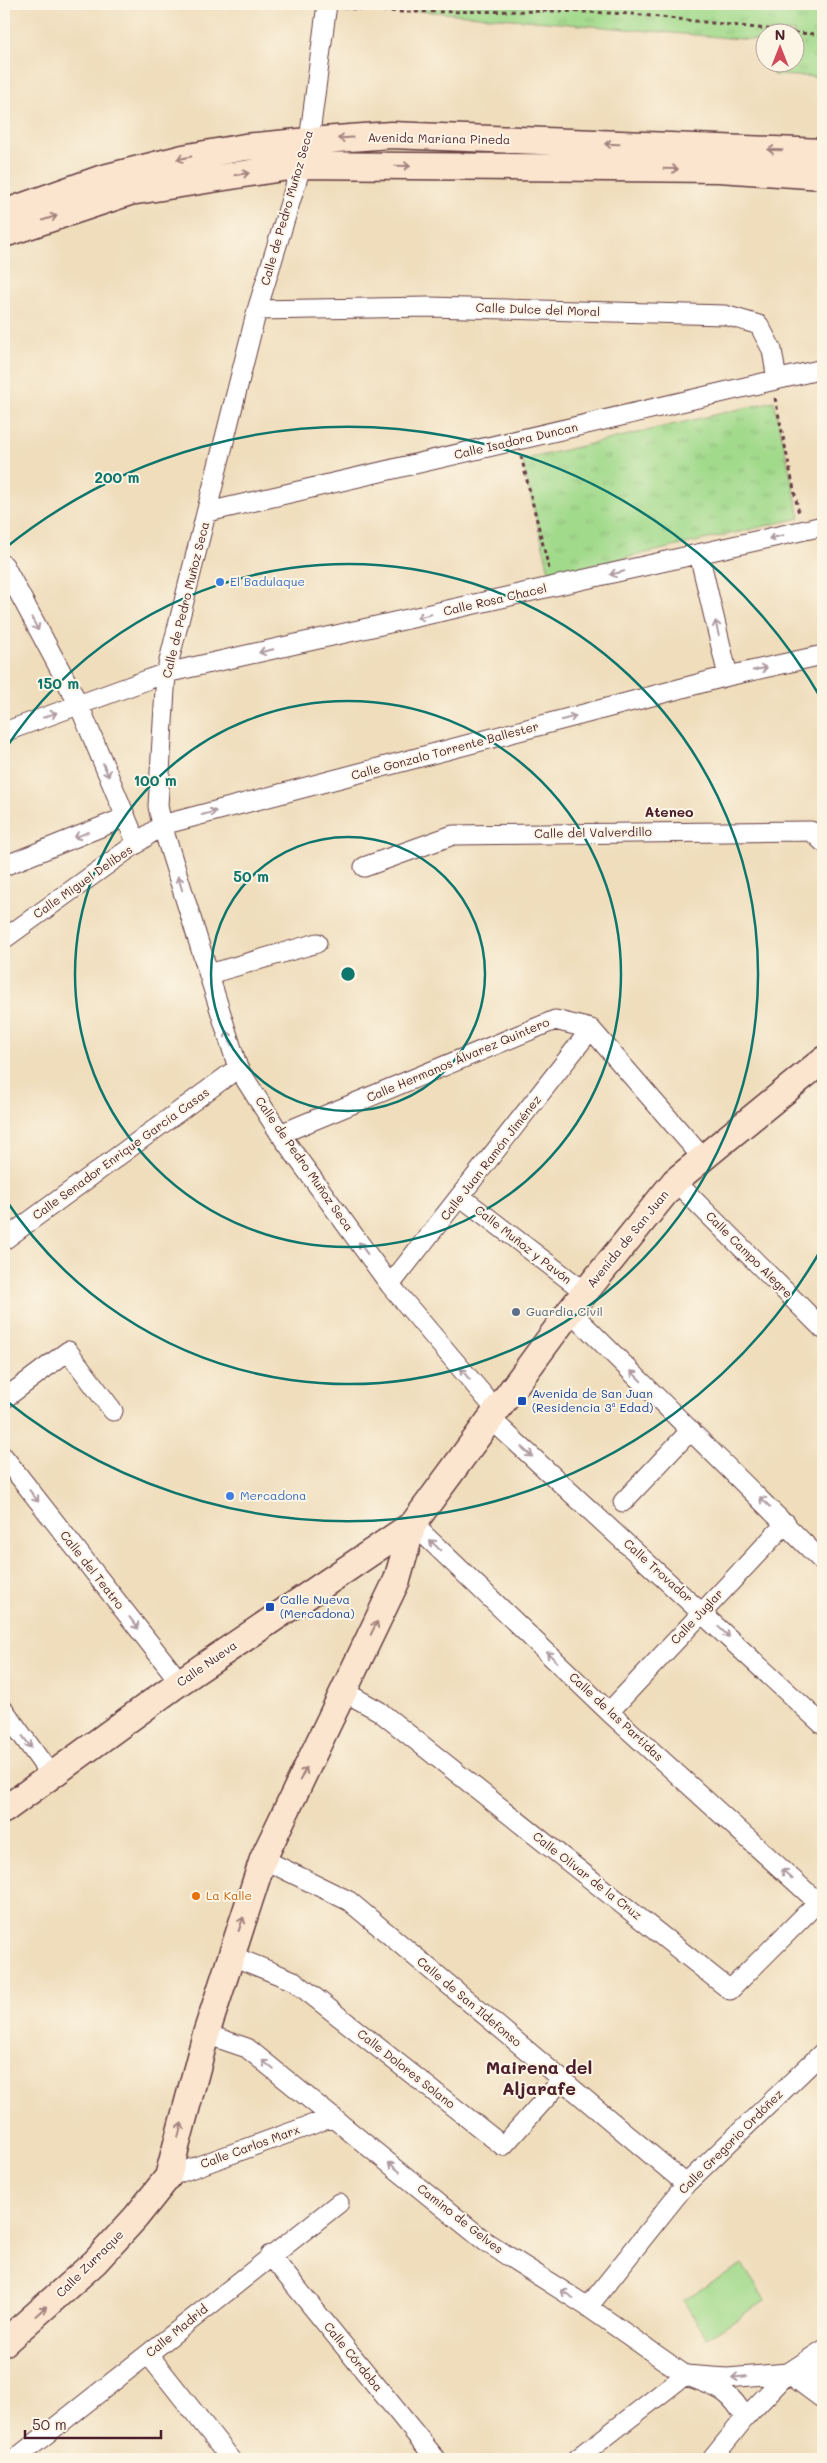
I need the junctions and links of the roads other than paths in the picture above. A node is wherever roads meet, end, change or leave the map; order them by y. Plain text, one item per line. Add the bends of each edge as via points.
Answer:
1 (327, 5) edge
2 (309, 140) junction
3 (823, 152) edge
4 (301, 165) junction
5 (823, 176) edge
6 (4, 213) edge
7 (4, 234) edge
8 (258, 310) junction
9 (823, 369) edge
10 (778, 380) junction
11 (208, 512) junction
12 (823, 526) edge
13 (699, 554) junction
14 (4, 565) edge
15 (12, 598) edge
16 (823, 655) edge
17 (166, 673) junction
18 (728, 676) junction
19 (79, 705) junction
20 (4, 732) edge
21 (126, 817) junction
22 (162, 826) junction
23 (823, 842) edge
24 (137, 844) junction
25 (4, 866) edge
26 (364, 867) dead end
27 (4, 939) edge
28 (317, 943) dead end
29 (209, 974) junction
30 (591, 1029) junction
31 (823, 1060) edge
32 (238, 1068) junction
33 (280, 1134) junction
34 (702, 1157) junction
35 (674, 1181) junction
36 (461, 1197) junction
37 (4, 1240) edge
38 (390, 1285) junction
39 (577, 1302) junction
40 (823, 1328) edge
41 (4, 1399) edge
42 (113, 1411) dead end
43 (494, 1415) junction
44 (691, 1430) junction
45 (4, 1457) edge
46 (623, 1502) dead end
47 (786, 1523) junction
48 (413, 1524) junction
49 (373, 1551) junction
50 (823, 1562) edge
51 (401, 1564) junction
52 (702, 1612) junction
53 (180, 1682) junction
54 (343, 1691) junction
55 (4, 1710) edge
56 (609, 1712) junction
57 (823, 1725) edge
58 (50, 1774) junction
59 (4, 1810) edge
60 (263, 1859) junction
61 (821, 1905) edge
62 (230, 1954) junction
63 (206, 2034) junction
64 (823, 2052) edge
65 (562, 2080) junction
66 (333, 2118) junction
67 (168, 2177) junction
68 (686, 2184) junction
69 (339, 2203) dead end
70 (270, 2255) junction
71 (588, 2307) junction
72 (4, 2343) edge
73 (823, 2350) edge
74 (148, 2354) junction
75 (823, 2370) edge
76 (788, 2373) junction
77 (685, 2375) junction
78 (823, 2399) edge
79 (745, 2418) junction
80 (23, 2457) edge
81 (231, 2459) edge
82 (436, 2459) edge
83 (577, 2459) edge
84 (712, 2459) edge

1 - 2 street, Calle de Pedro Muñoz Seca
3 -> 2 street, Avenida Mariana Pineda via 391,135
2 - 4 street, Calle de Pedro Muñoz Seca
2 -> 6 street, Avenida Mariana Pineda via 183,158 103,178
4 -> 5 street via 719,169
7 -> 4 street via 130,192
4 - 8 street, Calle de Pedro Muñoz Seca
8 - 10 street, Calle Dulce del Moral via 428,307 725,315 759,325 772,350
8 - 11 street, Calle de Pedro Muñoz Seca
9 - 10 street, Calle Isadora Duncan
10 - 11 street, Calle Isadora Duncan
11 - 17 street, Calle de Pedro Muñoz Seca
12 -> 13 street, Calle Rosa Chacel
13 -> 17 street, Calle Rosa Chacel
18 -> 13 street
14 - 15 street
15 -> 19 street
18 -> 16 street, Calle Gonzalo Torrente Ballester
17 - 19 street, Calle Rosa Chacel
17 - 22 street, Calle de Pedro Muñoz Seca via 158,806
22 -> 18 street, Calle Gonzalo Torrente Ballester
20 -> 19 street, Calle Rosa Chacel
19 -> 21 street
21 - 24 street
21 -> 25 street
22 - 24 street, Calle Miguel Delibes
29 -> 22 street, Calle de Pedro Muñoz Seca
23 - 26 street, Calle del Valverdillo via 811,831 453,835
24 - 27 street, Calle Miguel Delibes
28 - 29 street
32 -> 29 street, Calle de Pedro Muñoz Seca
30 - 33 street, Calle Hermanos Álvarez Quintero via 555,1020
30 - 34 street
30 - 36 street, Calle Juan Ramón Jiménez
31 - 34 street, Avenida de San Juan
32 - 33 street, Calle de Pedro Muñoz Seca
32 - 37 street, Calle Senador Enrique García Casas
38 -> 33 street, Calle de Pedro Muñoz Seca
34 - 35 street, Avenida de San Juan
35 - 39 street, Avenida de San Juan
35 - 40 street, Calle Campo Alegre
36 - 38 street, Calle Juan Ramón Jiménez
36 - 39 street, Calle Muñoz y Pavón
43 -> 38 street, Calle de Pedro Muñoz Seca
39 - 43 street, Avenida de San Juan
44 -> 39 street, Calle Muñoz y Pavón
41 - 42 street via 68,1351
43 - 48 street, Avenida de San Juan
43 -> 52 street, Calle Trovador
44 - 46 street
47 -> 44 street, Calle Muñoz y Pavón
45 -> 53 street, Calle del Teatro
47 - 50 street, Calle Muñoz y Pavón
47 - 52 street, Calle Juglar
48 - 49 street, Calle Nueva
48 - 51 street
56 -> 48 street, Calle de las Partidas
49 - 51 street via 385,1560
49 - 53 street, Calle Nueva
54 -> 51 street via 397,1580
52 - 56 street, Calle Juglar
52 -> 57 street, Calle Trovador
53 - 58 street, Calle Nueva
60 -> 54 street
54 - 61 street, Calle Olivar de la Cruz via 379,1711 730,1990
55 -> 58 street
61 -> 56 street, Calle de las Partidas
58 - 59 street, Calle Nueva
62 -> 60 street
60 - 65 street, Calle de San Ildefonso via 349,1901
62 - 63 street
62 - 65 street, Calle Dolores Solano via 294,1981 503,2146
66 -> 63 street, Camino de Gelves via 247,2048
67 -> 63 street
64 - 68 street, Calle Gregorio Ordóñez
65 - 68 street, Calle de San Ildefonso
66 - 67 street, Calle Carlos Marx
71 -> 66 street, Camino de Gelves via 486,2242
72 -> 67 street, Calle Zurraque via 96,2262
68 - 71 street, Calle Gregorio Ordóñez
69 - 70 street, Calle Madrid
70 - 74 street, Calle Madrid
70 - 82 street, Calle Córdoba
71 - 77 street, Camino de Gelves
73 - 76 street
74 - 80 street, Calle Madrid
74 - 81 street
75 - 76 street via 816,2374
76 -> 77 street via 727,2378
76 - 78 street
76 - 79 street
77 - 79 street, Camino de Gelves via 721,2389 736,2401
77 - 83 street
79 - 84 street

